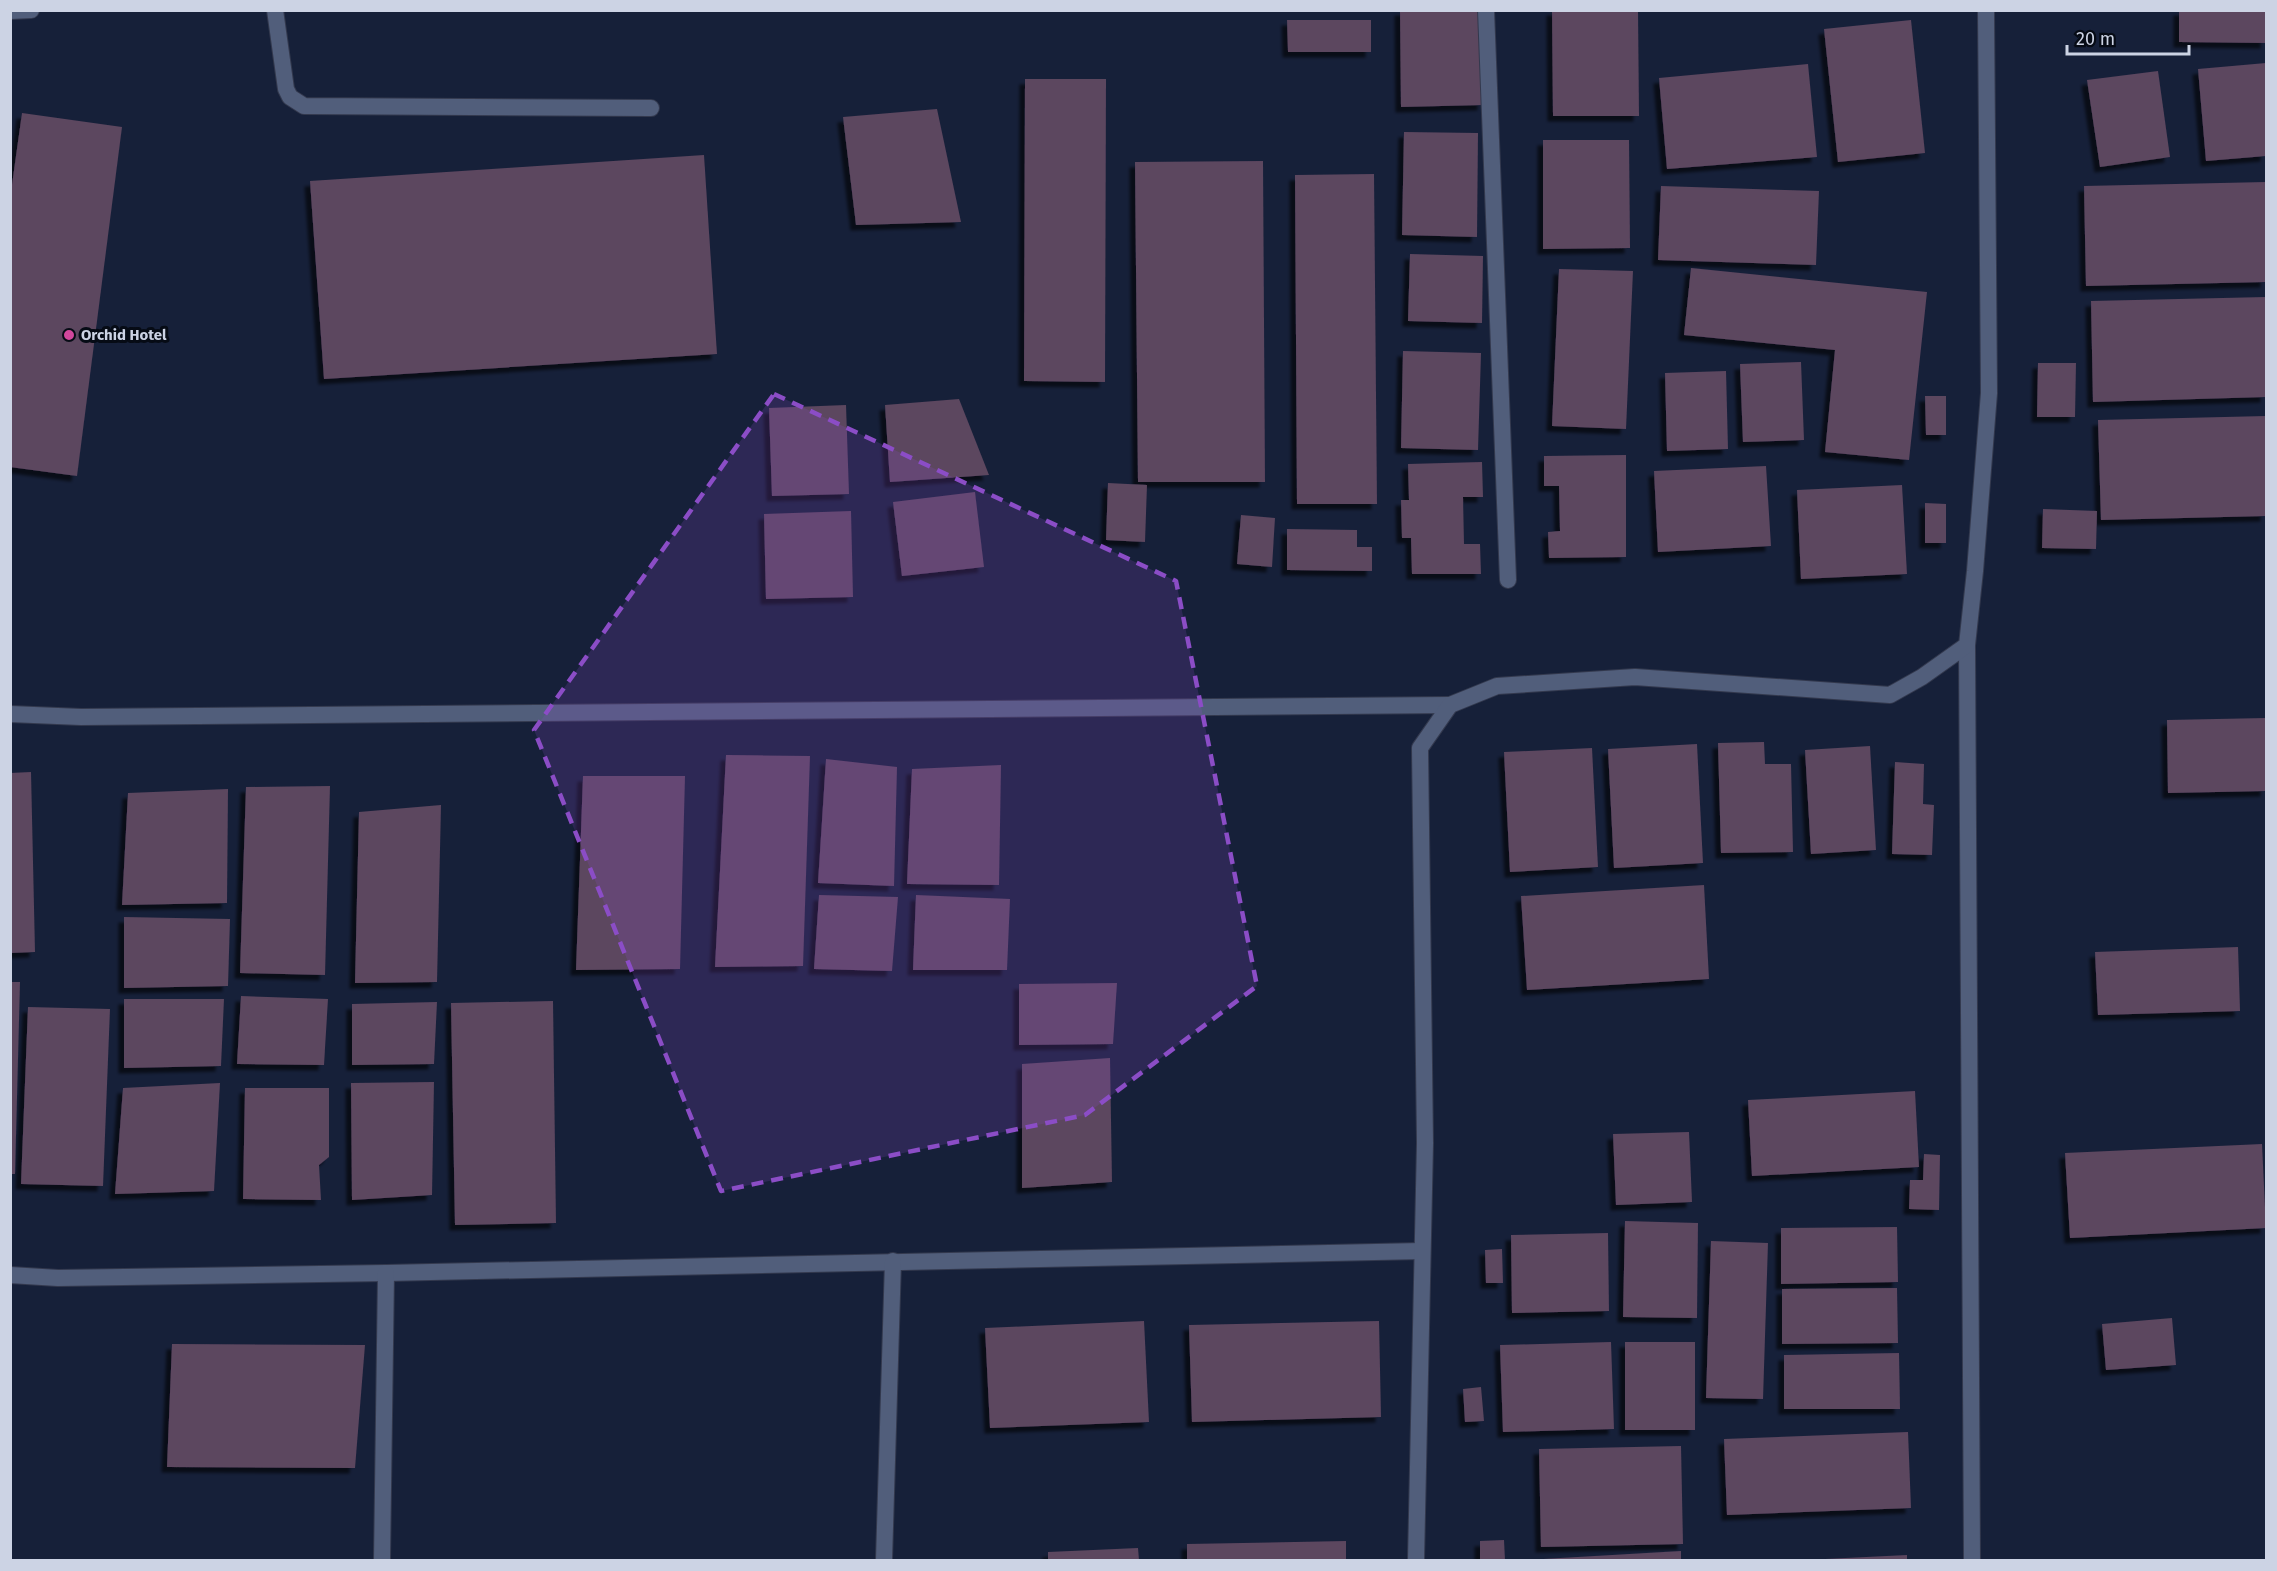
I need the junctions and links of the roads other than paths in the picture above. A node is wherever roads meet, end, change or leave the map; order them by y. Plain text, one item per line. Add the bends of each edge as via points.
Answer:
1 (31, 10) edge
2 (275, 10) edge
3 (1486, 10) edge
4 (1986, 10) edge
5 (10, 11) edge
6 (15, 11) edge
7 (651, 108) dead end
8 (1508, 580) dead end
9 (1967, 645) junction
10 (1450, 705) junction
11 (10, 714) edge
12 (1422, 1251) junction
13 (893, 1261) junction
14 (386, 1273) junction
15 (10, 1275) edge
16 (382, 1560) edge
17 (884, 1560) edge
18 (1416, 1560) edge
19 (1972, 1560) edge

1 - 6 street
2 - 7 street via 286,89 303,106
3 - 8 street
4 - 9 street via 1989,393
5 - 6 street
9 - 10 street via 1890,695 1635,677 1497,686
9 - 19 street
10 - 11 street via 93,717
10 - 12 street via 1420,747 1425,1143
12 - 13 street
12 - 18 street
13 - 14 street
13 - 17 street
14 - 15 street via 58,1278
14 - 16 street

